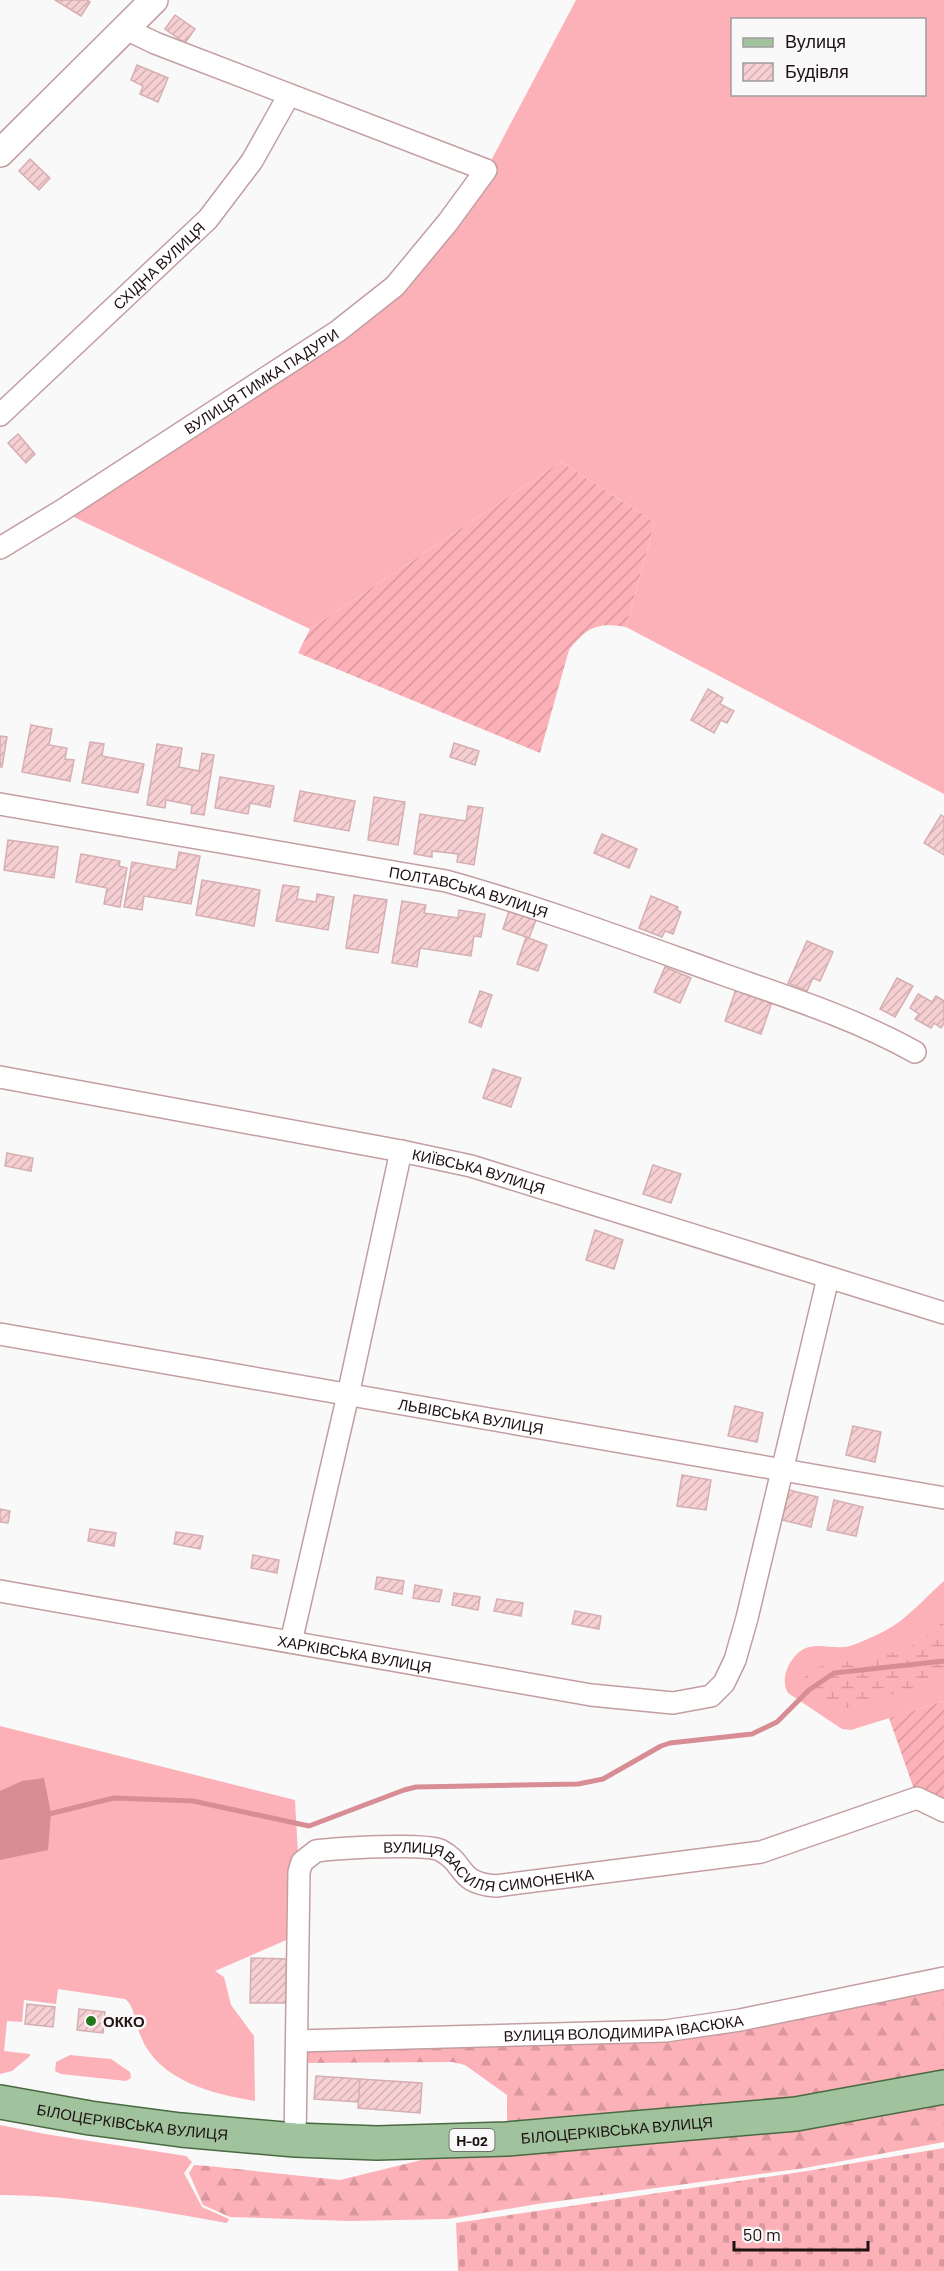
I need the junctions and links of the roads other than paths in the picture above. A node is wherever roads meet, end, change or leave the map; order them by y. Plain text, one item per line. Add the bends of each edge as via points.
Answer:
1 (154, 0) edge
2 (126, 29) junction
3 (289, 95) junction
4 (0, 153) edge
5 (0, 416) edge
6 (0, 548) edge
7 (0, 804) edge
8 (915, 1052) dead end
9 (0, 1077) edge
10 (401, 1151) junction
11 (828, 1278) junction
12 (944, 1313) edge
13 (0, 1334) edge
14 (348, 1395) junction
15 (781, 1469) junction
16 (944, 1498) edge
17 (0, 1591) edge
18 (291, 1642) junction
19 (944, 1793) edge
20 (917, 1798) junction
21 (944, 1811) edge
22 (944, 1978) edge
23 (297, 2041) junction
24 (944, 2087) edge
25 (0, 2102) edge
26 (295, 2140) junction

1 - 2 street
2 - 3 street
2 - 4 street
3 - 5 street, СХІДНА ВУЛИЦЯ via 252,161 208,219
3 - 6 street, ВУЛИЦЯ ТИМКА ПАДУРИ via 486,170 413,266 375,303 338,331
7 - 8 street, ПОЛТАВСЬКА ВУЛИЦЯ via 457,884 627,939 836,1015
9 - 10 street, КИЇВСЬКА ВУЛИЦЯ
10 - 11 street, КИЇВСЬКА ВУЛИЦЯ via 471,1166
10 - 14 street
11 - 12 street, КИЇВСЬКА ВУЛИЦЯ
11 - 15 street
13 - 14 street, ЛЬВІВСЬКА ВУЛИЦЯ
14 - 15 street, ЛЬВІВСЬКА ВУЛИЦЯ
14 - 18 street
15 - 16 street, ЛЬВІВСЬКА ВУЛИЦЯ
15 - 18 street, ХАРКІВСЬКА ВУЛИЦЯ via 735,1660 724,1683 711,1696 673,1703 591,1695
17 - 18 street, ХАРКІВСЬКА ВУЛИЦЯ
19 - 20 street, ВУЛИЦЯ ВАСИЛЯ СИМОНЕНКА
20 - 21 street
20 - 23 street, ВУЛИЦЯ ВАСИЛЯ СИМОНЕНКА via 761,1852 496,1886 470,1880 448,1855 430,1847 316,1851 302,1862 298,1872
22 - 23 street, ВУЛИЦЯ ВОЛОДИМИРА ІВАСЮКА via 740,2020 665,2031
23 - 26 street, ВУЛИЦЯ ВАСИЛЯ СИМОНЕНКА
24 - 26 main road, БІЛОЦЕРКІВСЬКА ВУЛИЦЯ / Н-02 via 796,2114 507,2139 377,2143
25 - 26 main road, БІЛОЦЕРКІВСЬКА ВУЛИЦЯ / Н-02 via 181,2130

